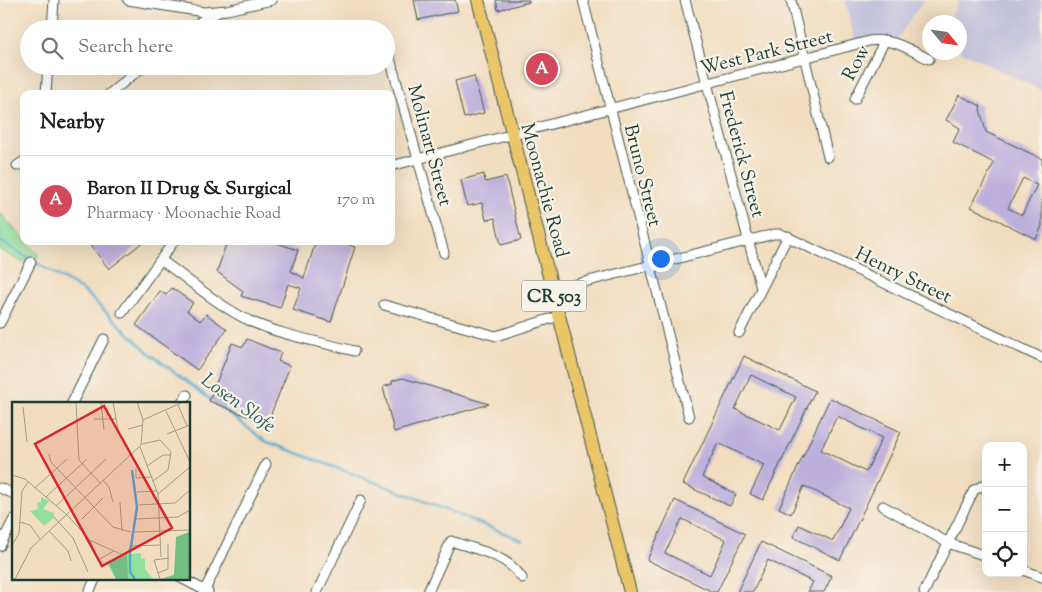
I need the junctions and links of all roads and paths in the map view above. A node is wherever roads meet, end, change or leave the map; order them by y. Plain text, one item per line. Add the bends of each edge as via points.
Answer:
1 (54, 0) edge
2 (128, 0) edge
3 (272, 0) edge
4 (478, 0) edge
5 (583, 0) edge
6 (685, 0) edge
7 (791, 0) edge
8 (227, 10) junction
9 (53, 20) edge
10 (203, 20) edge
11 (885, 40) junction
12 (922, 56) edge
13 (805, 58) junction
14 (47, 75) edge
15 (133, 75) edge
16 (394, 75) edge
17 (707, 83) junction
18 (46, 90) edge
19 (114, 90) edge
20 (854, 99) dead end
21 (610, 108) junction
22 (512, 133) junction
23 (828, 157) dead end
24 (417, 159) junction
25 (395, 165) edge
26 (788, 236) junction
27 (749, 240) junction
28 (171, 245) edge
29 (444, 254) dead end
30 (160, 260) junction
31 (31, 262) dead end
32 (650, 265) junction
33 (762, 288) junction
34 (553, 290) junction
35 (384, 305) dead end
36 (122, 313) dead end
37 (559, 316) junction
38 (0, 323) edge
39 (738, 333) dead end
40 (104, 339) dead end
41 (354, 351) dead end
42 (1042, 358) edge
43 (72, 402) edge
44 (689, 417) dead end
45 (266, 464) dead end
46 (982, 486) edge
47 (0, 488) edge
48 (12, 493) edge
49 (361, 500) dead end
50 (883, 506) dead end
51 (12, 523) edge
52 (948, 542) junction
53 (0, 546) edge
54 (982, 555) edge
55 (1027, 571) edge
56 (1042, 577) edge
57 (522, 578) dead end
58 (95, 580) edge
59 (184, 580) edge
60 (206, 591) edge
61 (89, 592) edge
62 (317, 592) edge
63 (428, 592) edge
64 (630, 592) edge
65 (924, 592) edge

1 - 9 street
2 - 8 street via 204,12
3 - 8 street
4 - 22 main road, Moonachie Road / CR 503
5 - 21 street, Bruno Street
6 - 17 street, Frederick Street
7 - 13 street
8 - 10 street
11 - 12 street, West Park Street
11 - 13 street, West Park Street via 869,41
11 - 20 street, Row
13 - 17 street, West Park Street
13 - 23 street
14 - 18 street
15 - 19 street
16 - 24 street, Molinart Street
17 - 21 street, West Park Street
17 - 27 street, Frederick Street
21 - 22 street, West Park Street
21 - 32 street, Bruno Street
22 - 24 street, West Park Street
22 - 34 main road, Moonachie Road / CR 503
24 - 25 street, West Park Street
24 - 29 street, Molinart Street
26 - 27 street, Henry Street via 774,234
26 - 33 street
26 - 42 street, Henry Street
27 - 32 street, Henry Street
27 - 33 street, Frederick Street
28 - 30 street
30 - 36 street
30 - 41 street via 250,321
31 - 38 street
32 - 34 street, Henry Street
32 - 44 street, Bruno Street
33 - 39 street
34 - 37 main road, Moonachie Road / CR 503
35 - 37 street via 496,336
37 - 64 main road, Moonachie Road / CR 503
40 - 43 street
45 - 60 street
46 - 52 street via 974,490
47 - 48 street
49 - 62 street
50 - 52 street
51 - 53 street
52 - 54 street
52 - 65 street
55 - 56 street
57 - 63 street via 510,563 501,558 451,541
58 - 61 street
59 - 60 street

